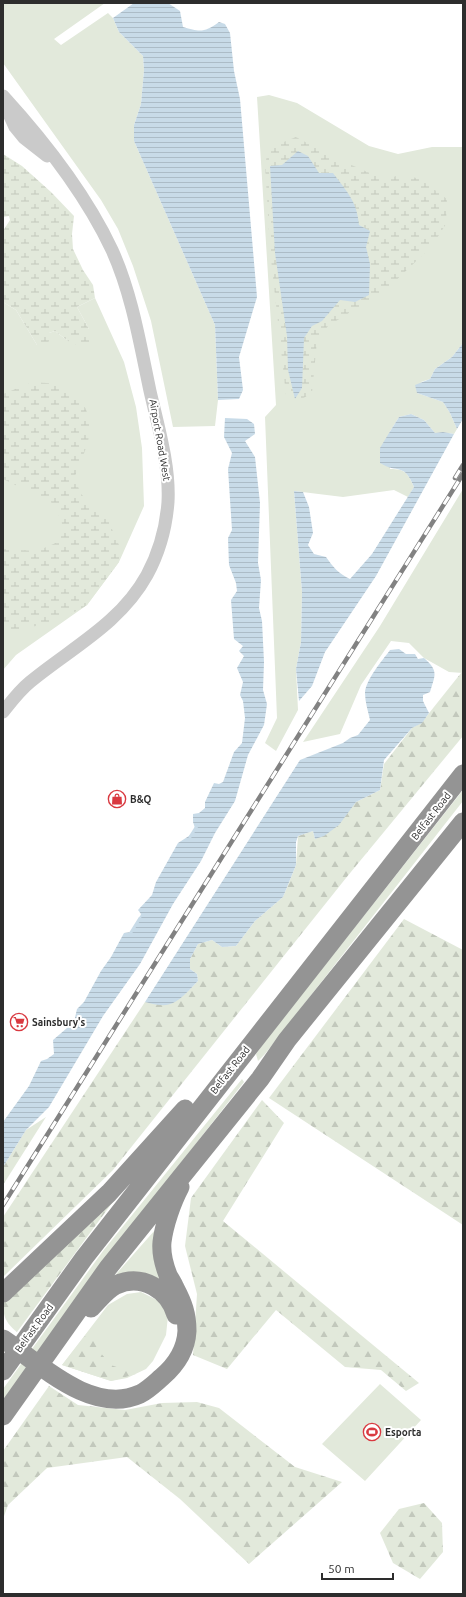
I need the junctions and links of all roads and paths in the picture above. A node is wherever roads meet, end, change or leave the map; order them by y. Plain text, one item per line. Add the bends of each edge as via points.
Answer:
1 (3, 96) edge
2 (3, 101) edge
3 (62, 169) junction
4 (3, 712) edge
5 (463, 774) edge
6 (463, 822) edge
7 (238, 1061) junction
8 (193, 1162) junction
9 (3, 1293) edge
10 (57, 1338) junction
11 (4, 1339) edge
12 (172, 1366) junction
13 (3, 1371) edge
14 (3, 1416) edge

1 - 3 street, Airport Road West via 31,126
2 - 3 street, Airport Road West via 15,127 24,138
3 - 4 street, Airport Road West via 88,207 123,277 149,384 168,480 166,525 159,551 146,576 116,616 29,683
5 - 7 highway, Belfast Road
6 - 8 highway
7 - 9 highway via 201,1092 109,1193
7 - 13 highway, Belfast Road via 84,1258
8 - 10 highway via 108,1268
8 - 12 highway via 177,1192 162,1242 163,1260 168,1276 186,1309 187,1332 184,1351
10 - 12 highway via 108,1290 129,1281 140,1281 159,1290 173,1306 178,1319
10 - 14 highway
11 - 12 highway via 73,1388 109,1399 139,1394 150,1388

